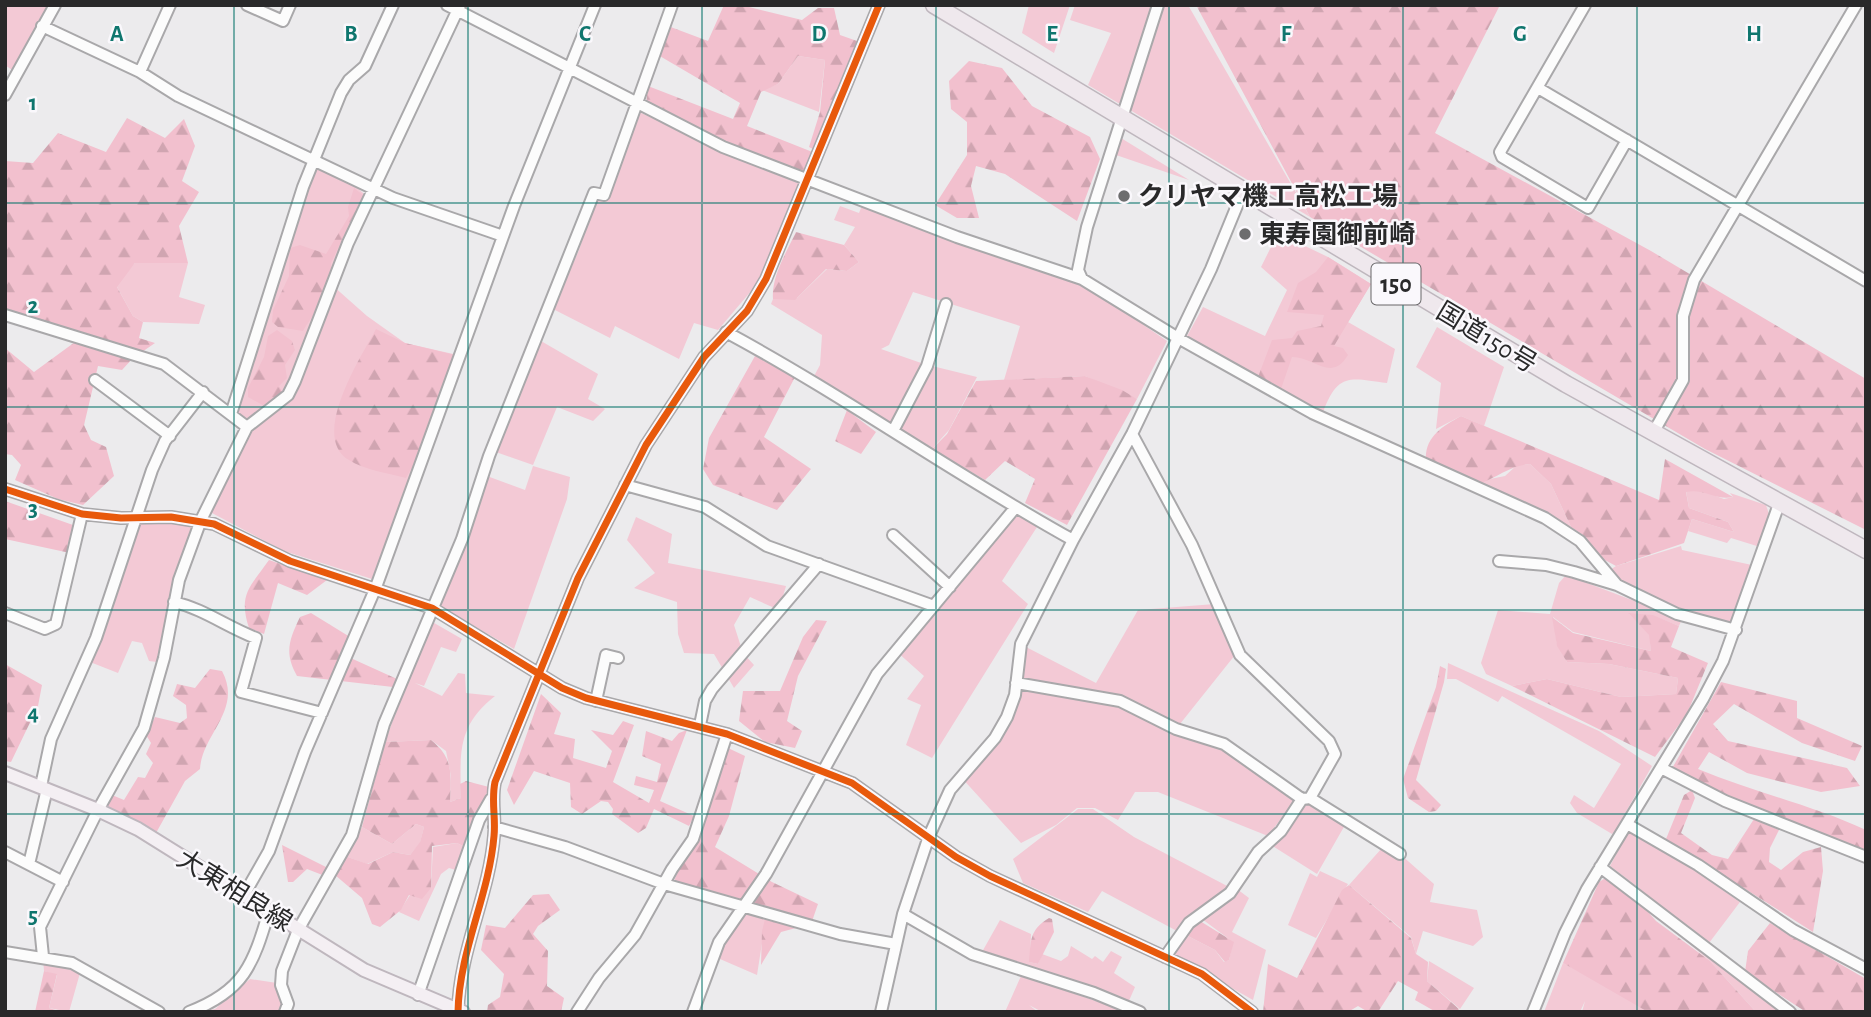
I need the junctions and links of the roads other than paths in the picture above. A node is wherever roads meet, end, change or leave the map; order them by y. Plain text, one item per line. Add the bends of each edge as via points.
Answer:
1 (55, 5) edge
2 (170, 5) edge
3 (247, 5) edge
4 (290, 5) edge
5 (393, 5) edge
6 (447, 5) edge
7 (595, 5) edge
8 (672, 5) edge
9 (879, 5) edge
10 (934, 5) edge
11 (1158, 5) edge
12 (1585, 5) edge
13 (1856, 5) edge
14 (459, 8) edge
15 (43, 26) junction
16 (569, 69) junction
17 (140, 72) junction
18 (1538, 88) junction
19 (5, 95) edge
20 (637, 105) junction
21 (1122, 117) junction
22 (1627, 140) junction
23 (314, 159) junction
24 (807, 181) junction
25 (373, 188) junction
26 (1243, 191) junction
27 (1739, 206) junction
28 (503, 236) junction
29 (1082, 279) junction
30 (1866, 281) edge
31 (946, 304) dead end
32 (5, 315) edge
33 (726, 332) junction
34 (1178, 338) junction
35 (95, 380) dead end
36 (204, 392) junction
37 (231, 414) junction
38 (247, 427) junction
39 (893, 431) junction
40 (1653, 433) junction
41 (1132, 434) junction
42 (170, 436) junction
43 (625, 485) junction
44 (5, 489) edge
45 (1779, 504) junction
46 (1015, 508) junction
47 (82, 514) junction
48 (138, 518) junction
49 (201, 520) junction
50 (893, 536) dead end
51 (1073, 540) junction
52 (1866, 550) edge
53 (1499, 561) dead end
54 (819, 564) junction
55 (1617, 585) junction
56 (950, 586) junction
57 (376, 587) junction
58 (174, 602) junction
59 (934, 606) junction
60 (432, 608) junction
61 (5, 613) edge
62 (1736, 630) junction
63 (618, 658) dead end
64 (538, 675) junction
65 (1016, 683) junction
66 (596, 701) junction
67 (322, 713) junction
68 (700, 725) junction
69 (727, 734) junction
70 (1661, 768) junction
71 (823, 769) junction
72 (5, 773) edge
73 (44, 787) junction
74 (492, 797) junction
75 (1306, 799) junction
76 (98, 810) junction
77 (1627, 824) junction
78 (494, 827) junction
79 (929, 836) junction
80 (5, 852) edge
81 (1400, 854) dead end
82 (1866, 857) edge
83 (29, 864) junction
84 (1600, 867) junction
85 (63, 882) junction
86 (664, 884) junction
87 (244, 895) junction
88 (745, 905) junction
89 (269, 911) junction
90 (903, 914) junction
91 (298, 930) junction
92 (895, 944) junction
93 (5, 952) edge
94 (43, 956) junction
95 (1165, 957) junction
96 (1866, 968) edge
97 (418, 995) junction
98 (459, 1011) edge
99 (159, 1012) edge
100 (189, 1012) edge
101 (285, 1012) edge
102 (577, 1012) edge
103 (693, 1012) edge
104 (881, 1012) edge
105 (1140, 1012) edge
106 (1252, 1012) edge
107 (1533, 1012) edge
108 (1790, 1012) edge

1 - 15 street
2 - 17 street
3 - 4 street via 283,21
5 - 23 street via 366,66 341,93
6 - 14 street
7 - 16 street
8 - 20 street
9 - 24 street
10 - 21 highway, 国道150号 / 150
11 - 21 street
12 - 18 street
13 - 27 street
14 - 16 street
14 - 25 street
15 - 17 street
15 - 19 street
16 - 20 street
16 - 28 street
17 - 23 street via 177,96
18 - 22 street
18 - 22 street via 1500,152 1502,157 1587,208
20 - 24 street
20 - 60 street via 604,195 594,193
21 - 26 highway, 国道150号 / 150
21 - 29 street via 1087,227 1078,270
22 - 27 street
23 - 25 street
23 - 37 street
24 - 29 street
24 - 33 street via 766,279 747,311
25 - 28 street
25 - 38 street via 292,388
26 - 34 street
26 - 40 highway, 国道150号 / 150
27 - 30 street
27 - 40 street via 1687,298 1683,380
28 - 57 street
29 - 34 street
31 - 39 street via 927,366
32 - 36 street via 148,358 183,375
33 - 39 street via 797,370
33 - 43 street via 691,374
34 - 41 street
34 - 55 street via 1312,413 1545,518 1580,541
35 - 42 street
36 - 37 street
36 - 42 street
37 - 38 street
38 - 49 street
39 - 46 street
40 - 45 highway, 国道150号 / 150
41 - 51 street
41 - 75 street via 1192,545 1240,655 1334,748 1332,761
42 - 48 street via 152,470
43 - 54 street via 705,507 767,546
43 - 64 street via 578,578
44 - 47 street
45 - 52 highway, 国道150号 / 150
45 - 62 street
46 - 51 street
46 - 56 street
47 - 48 street
47 - 61 street via 56,624 45,629
48 - 49 street
48 - 73 street via 96,638 51,739
49 - 57 street via 290,561
49 - 58 street
50 - 56 street
51 - 65 street via 1021,644
53 - 55 street via 1546,565
54 - 59 street
54 - 68 street via 712,689
55 - 62 street via 1677,614
56 - 59 street
57 - 60 street
57 - 67 street
58 - 67 street via 199,608 256,638 241,692
58 - 76 street via 144,728
59 - 71 street via 877,674
60 - 64 street
60 - 91 street via 384,724 352,835
62 - 70 street via 1703,699
63 - 66 street via 606,655
64 - 66 street
64 - 74 street
65 - 75 street via 1120,701 1176,729 1224,744
65 - 79 street via 1011,706 995,738 950,790
66 - 68 street
67 - 87 street via 269,851
68 - 69 street
69 - 71 street
69 - 86 street via 692,839
70 - 77 street
70 - 82 street via 1725,802
71 - 79 street via 872,795
71 - 88 street
72 - 73 main road, 大東相良線
73 - 76 main road, 大東相良線
73 - 83 street
74 - 78 street
74 - 97 street via 479,821
75 - 81 street
75 - 95 street via 1258,852 1230,894 1189,923
76 - 85 street
76 - 87 main road, 大東相良線
77 - 84 street
77 - 96 street via 1698,864 1793,930
78 - 86 street via 565,847
78 - 98 street via 461,974
79 - 90 street
79 - 95 street via 990,876
80 - 83 street
83 - 85 street
84 - 107 street via 1565,933
84 - 108 street
85 - 94 street via 40,927
86 - 88 street
86 - 102 street via 635,936
87 - 89 main road, 大東相良線
88 - 92 street via 840,934
88 - 103 street via 719,942
89 - 91 main road, 大東相良線
89 - 100 street via 244,978 217,1001
90 - 92 street
90 - 105 street via 972,954 1094,992
91 - 97 main road, 大東相良線 via 364,970
91 - 101 street via 282,971 288,1004
92 - 104 street
93 - 94 street
94 - 99 street via 92,973
95 - 106 street via 1218,984
97 - 98 main road, 大東相良線

